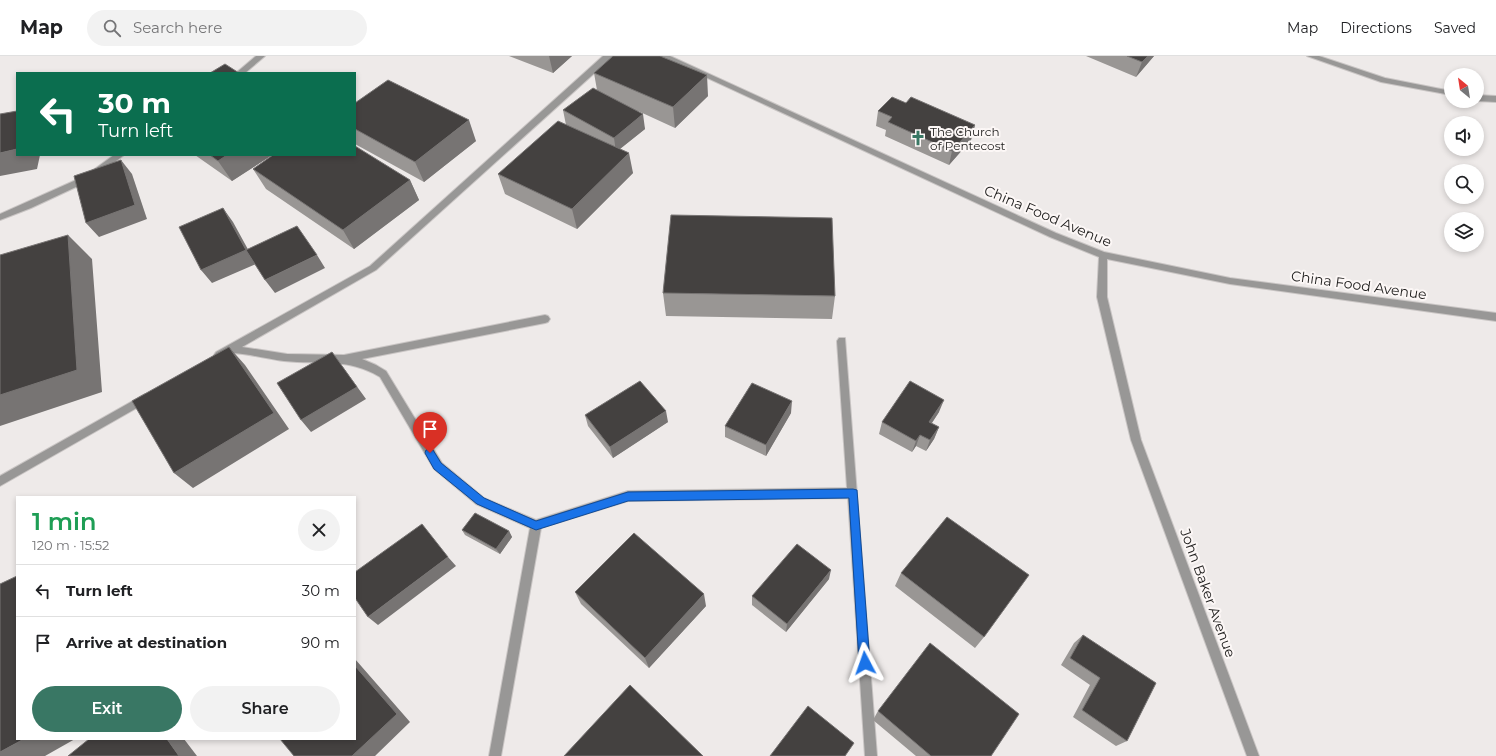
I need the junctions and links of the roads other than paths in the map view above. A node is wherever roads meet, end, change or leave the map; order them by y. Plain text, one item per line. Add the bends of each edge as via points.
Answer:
1 (261, 56) edge
2 (664, 56) edge
3 (1311, 56) edge
4 (608, 57) edge
5 (241, 72) edge
6 (1444, 92) edge
7 (1484, 98) edge
8 (1496, 99) edge
9 (119, 156) edge
10 (0, 217) edge
11 (1103, 255) junction
12 (1496, 317) edge
13 (545, 319) dead end
14 (842, 341) dead end
15 (231, 349) junction
16 (344, 358) junction
17 (211, 360) edge
18 (156, 392) edge
19 (0, 482) edge
20 (853, 493) junction
21 (536, 525) junction
22 (495, 756) edge
23 (871, 756) edge
24 (1252, 756) edge

1 - 5 street
2 - 11 street, China Food Avenue via 1053,235
3 - 6 street via 1384,80
4 - 15 street via 373,268
7 - 8 street
9 - 10 street via 88,178
11 - 12 street, China Food Avenue via 1230,281
11 - 24 street, John Baker Avenue via 1102,297 1136,440
13 - 16 street
14 - 20 street
15 - 16 street via 294,358
15 - 17 street
16 - 21 street via 371,365 382,374 438,466 480,501
18 - 19 street
20 - 21 street via 628,496
20 - 23 street
21 - 22 street

